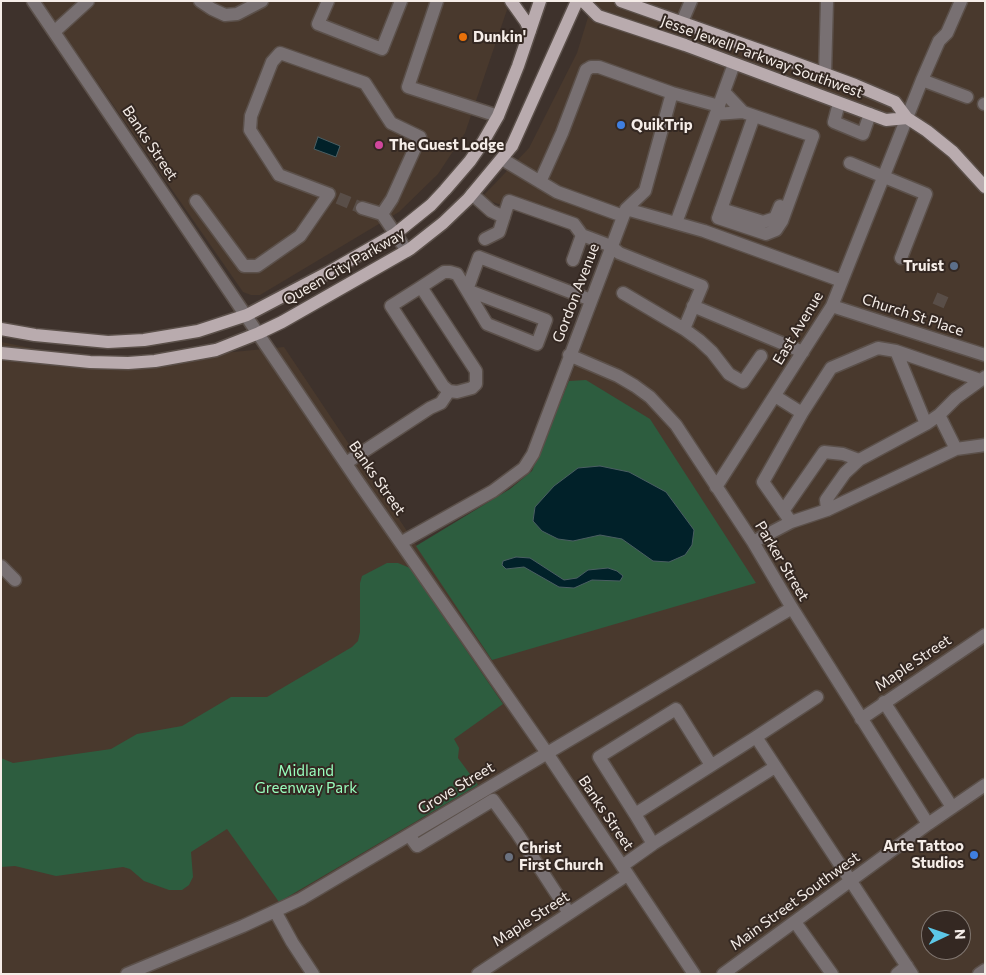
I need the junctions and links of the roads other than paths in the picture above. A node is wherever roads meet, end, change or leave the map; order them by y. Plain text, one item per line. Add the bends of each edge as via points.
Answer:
1 (33, 1) edge
2 (88, 1) edge
3 (200, 1) edge
4 (262, 1) edge
5 (328, 1) edge
6 (401, 1) edge
7 (437, 1) edge
8 (511, 1) edge
9 (540, 1) edge
10 (577, 1) edge
11 (583, 1) edge
12 (622, 1) edge
13 (652, 1) edge
14 (691, 1) edge
15 (827, 1) edge
16 (961, 1) edge
17 (678, 20) junction
18 (530, 31) junction
19 (54, 32) junction
20 (734, 64) junction
21 (825, 74) junction
22 (922, 80) junction
23 (724, 92) junction
24 (672, 93) junction
25 (967, 97) dead end
26 (839, 103) junction
27 (717, 110) junction
28 (749, 114) junction
29 (870, 114) junction
30 (498, 116) junction
31 (907, 118) junction
32 (502, 159) junction
33 (850, 163) dead end
34 (883, 176) junction
35 (540, 182) junction
36 (985, 187) edge
37 (472, 194) junction
38 (196, 201) dead end
39 (362, 208) tunnel mouth
40 (624, 212) junction
41 (382, 214) junction
42 (720, 214) junction
43 (504, 217) junction
44 (676, 223) junction
45 (395, 234) junction
46 (712, 234) junction
47 (582, 235) junction
48 (486, 239) dead end
49 (611, 246) junction
50 (407, 251) junction
51 (902, 258) dead end
52 (573, 260) dead end
53 (842, 281) junction
54 (421, 287) junction
55 (467, 290) junction
56 (623, 293) dead end
57 (591, 300) junction
58 (693, 306) junction
59 (832, 306) junction
60 (247, 315) junction
61 (1, 329) edge
62 (684, 329) junction
63 (259, 333) junction
64 (896, 351) junction
65 (1, 352) edge
66 (803, 352) junction
67 (569, 355) junction
68 (985, 355) edge
69 (761, 356) dead end
70 (982, 378) edge
71 (449, 391) junction
72 (775, 396) junction
73 (802, 413) junction
74 (939, 415) junction
75 (926, 424) junction
76 (985, 445) edge
77 (956, 449) junction
78 (859, 460) junction
79 (346, 464) junction
80 (716, 487) junction
81 (828, 510) junction
82 (787, 516) junction
83 (402, 542) junction
84 (753, 542) junction
85 (1, 566) edge
86 (15, 580) dead end
87 (792, 608) junction
88 (985, 635) edge
89 (817, 697) dead end
90 (884, 702) junction
91 (861, 719) junction
92 (756, 737) junction
93 (547, 753) junction
94 (711, 765) junction
95 (775, 767) junction
96 (985, 785) edge
97 (952, 808) junction
98 (635, 814) junction
99 (928, 824) junction
100 (410, 835) junction
101 (653, 844) junction
102 (625, 871) junction
103 (850, 882) junction
104 (275, 911) junction
105 (569, 913) junction
106 (795, 922) junction
107 (985, 970) edge
108 (905, 971) edge
109 (126, 974) edge
110 (313, 974) edge
111 (478, 974) edge
112 (694, 974) edge
113 (723, 974) edge
114 (832, 974) edge
115 (979, 974) edge

1 - 19 street, Banks Street
2 - 19 street
3 - 4 street via 225,15 237,14
5 - 6 street via 318,24 382,49
7 - 30 street via 408,87
8 - 18 main road
9 - 18 main road, Queen City Parkway
10 - 32 main road, Queen City Parkway via 512,146
11 - 20 main road, Jesse Jewell Parkway Southwest via 598,16
12 - 17 main road, Jesse Jewell Parkway Southwest
13 - 17 main road
14 - 17 street
15 - 21 street
16 - 22 street, East Avenue
17 - 21 main road, Jesse Jewell Parkway Southwest
18 - 30 main road, Queen City Parkway
19 - 60 street, Banks Street
20 - 23 street
20 - 26 main road, Jesse Jewell Parkway Southwest
21 - 31 main road, Jesse Jewell Parkway Southwest via 895,102
22 - 25 street
22 - 31 street, East Avenue
23 - 27 street
23 - 28 street
24 - 27 street
24 - 35 street via 599,67 586,70
24 - 40 street via 646,191
26 - 29 main road, Jesse Jewell Parkway Southwest
26 - 29 street via 834,122 863,134
27 - 28 street
27 - 44 street
28 - 42 street
28 - 42 street via 811,140 776,230 766,234
29 - 31 main road, Jesse Jewell Parkway Southwest via 886,120
30 - 45 main road, Queen City Parkway via 458,176 431,205
31 - 34 street, East Avenue
31 - 36 main road, Jesse Jewell Parkway Southwest via 953,152
32 - 35 street
32 - 37 main road, Queen City Parkway
33 - 34 street
34 - 51 street via 926,194
34 - 53 street, East Avenue
35 - 40 street via 557,192
37 - 43 street via 491,211
37 - 50 main road, Queen City Parkway via 443,223
38 - 41 street via 244,266 257,266 300,236 333,196 279,175 250,130 251,116 272,62 280,53 365,83 391,123 420,137
39 - 41 street
40 - 44 street
40 - 49 street, Gordon Avenue
41 - 45 street
42 - 46 street
43 - 47 street via 509,201 574,224
43 - 48 street via 499,232
44 - 46 street
45 - 50 street
45 - 60 main road, Queen City Parkway
46 - 53 street
47 - 49 street
47 - 52 street
49 - 57 street, Gordon Avenue
49 - 58 street via 619,253 702,286
50 - 63 main road, Queen City Parkway
53 - 59 street, East Avenue
54 - 55 street via 444,272 450,272 457,274
54 - 71 street via 390,306
54 - 71 street via 476,371 476,384 472,388
55 - 55 street via 546,320 538,344 487,324
55 - 57 street via 478,256
56 - 62 street
57 - 67 street, Gordon Avenue
58 - 62 street
58 - 66 street
59 - 66 street, East Avenue
59 - 68 street, Church St Place
60 - 61 main road, Queen City Parkway via 198,331 144,340 90,342
60 - 63 street, Banks Street
62 - 69 street via 712,352 730,374 743,382
63 - 65 main road, Queen City Parkway via 216,350 146,362 90,362
63 - 79 street, Banks Street
64 - 70 street
64 - 73 street via 878,348 831,368
64 - 75 street
66 - 72 street, East Avenue
67 - 80 street, Parker Street via 618,376 650,398 676,426
67 - 83 street, Gordon Avenue via 533,454 524,468 493,491
70 - 74 street
71 - 79 street via 441,403
72 - 73 street
72 - 80 street, East Avenue
73 - 82 street via 763,482
74 - 75 street
74 - 77 street
75 - 78 street
76 - 77 street
77 - 81 street
78 - 81 street via 845,473 826,500
78 - 82 street via 824,452
79 - 83 street, Banks Street
80 - 84 street, Parker Street
81 - 82 street
82 - 84 street
83 - 93 street, Banks Street
84 - 87 street, Parker Street
85 - 86 street
87 - 91 street, Parker Street
87 - 93 street, Grove Street
88 - 90 street, Maple Street
89 - 92 street
90 - 91 street, Maple Street
90 - 97 street
91 - 99 street, Parker Street
92 - 94 street
92 - 95 street
93 - 100 street, Grove Street
93 - 102 street, Banks Street
94 - 98 street
94 - 98 street via 676,709 599,757
95 - 101 street, Maple Street
95 - 103 street
96 - 97 street, Main Street Southwest
97 - 99 street, Main Street Southwest
98 - 101 street
99 - 103 street, Main Street Southwest
100 - 104 street, Grove Street
100 - 105 street via 417,846 492,800 518,833
101 - 102 street, Maple Street
102 - 105 street, Maple Street
102 - 112 street, Banks Street
103 - 106 street, Main Street Southwest
103 - 108 street
104 - 109 street, Grove Street
104 - 110 street
105 - 111 street, Maple Street
106 - 113 street, Main Street Southwest
106 - 114 street
107 - 115 street

